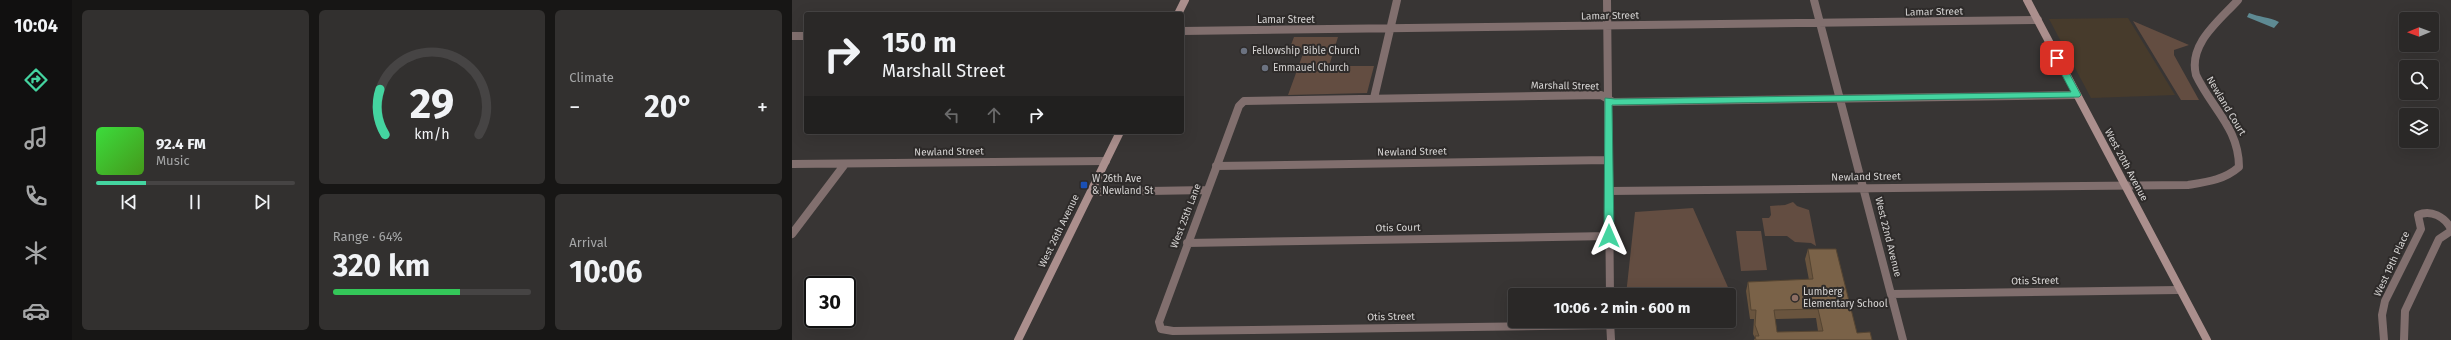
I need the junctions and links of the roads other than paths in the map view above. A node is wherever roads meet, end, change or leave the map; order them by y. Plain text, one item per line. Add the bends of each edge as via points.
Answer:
1 (1185, 0) edge
2 (1397, 0) edge
3 (1607, 0) edge
4 (1814, 0) edge
5 (2027, 0) edge
6 (2238, 0) edge
7 (1179, 12) edge
8 (2038, 20) junction
9 (1820, 23) junction
10 (1607, 26) junction
11 (1390, 30) junction
12 (1184, 31) edge
13 (792, 36) edge
14 (804, 36) edge
15 (2076, 95) junction
16 (1374, 98) junction
17 (1840, 99) junction
18 (1608, 100) junction
19 (1244, 101) joint
20 (1119, 134) edge
21 (1608, 160) junction
22 (1106, 161) junction
23 (792, 164) edge
24 (845, 164) junction
25 (1216, 166) junction
26 (2124, 184) junction
27 (1864, 189) junction
28 (1207, 190) junction
29 (1609, 191) junction
30 (1091, 192) junction
31 (2451, 230) edge
32 (792, 234) edge
33 (1609, 236) junction
34 (1187, 243) junction
35 (1610, 288) edge
36 (2179, 290) junction
37 (1891, 294) junction
38 (1508, 325) edge
39 (1610, 328) edge
40 (1173, 331) joint
41 (1018, 340) edge
42 (1611, 340) edge
43 (1904, 340) edge
44 (2207, 340) edge
45 (2384, 340) edge
46 (2404, 340) edge

1 - 7 street
2 - 11 street
3 - 10 street
4 - 9 street, West 22nd Avenue
5 - 8 street, West 20th Avenue
6 - 26 street, Newland Court via 2198,47 2193,57 2193,71 2236,140 2240,155 2239,168 2229,176 2213,182 2188,185
8 - 9 street, Lamar Street
8 - 15 street, West 20th Avenue
9 - 10 street, Lamar Street
9 - 17 street, West 22nd Avenue
10 - 11 street, Lamar Street
10 - 18 street
11 - 12 street, Lamar Street
11 - 16 street
13 - 14 street
15 - 17 street, Marshall Street
15 - 26 street, West 20th Avenue
16 - 18 street, Marshall Street via 1601,95
16 - 19 street, Marshall Street
17 - 18 street, Marshall Street via 1614,102
17 - 27 street, West 22nd Avenue
18 - 21 street
19 - 25 street, West 25th Lane via 1239,106
20 - 22 street, West 26th Avenue
21 - 25 street, Newland Street
21 - 29 street
22 - 24 street, Newland Street
22 - 30 street, West 26th Avenue
23 - 24 street, Newland Street
24 - 32 street
25 - 28 street, West 25th Lane
26 - 27 street, Newland Street
26 - 36 street, West 20th Avenue
27 - 29 street, Newland Street
27 - 37 street, West 22nd Avenue
28 - 30 street
28 - 34 street, West 25th Lane
29 - 33 street
30 - 41 street, West 26th Avenue
31 - 45 street, West 19th Place via 2447,222 2437,215 2425,212 2418,215 2421,229 2384,308
31 - 46 street, West 19th Place via 2439,239 2405,311 2402,323
33 - 34 street, Otis Court
33 - 35 street
34 - 40 street, West 25th Lane via 1159,322 1161,329
36 - 37 street, Otis Street
36 - 44 street, West 20th Avenue
37 - 43 street, West 22nd Avenue
38 - 40 street, Otis Street
39 - 42 street

